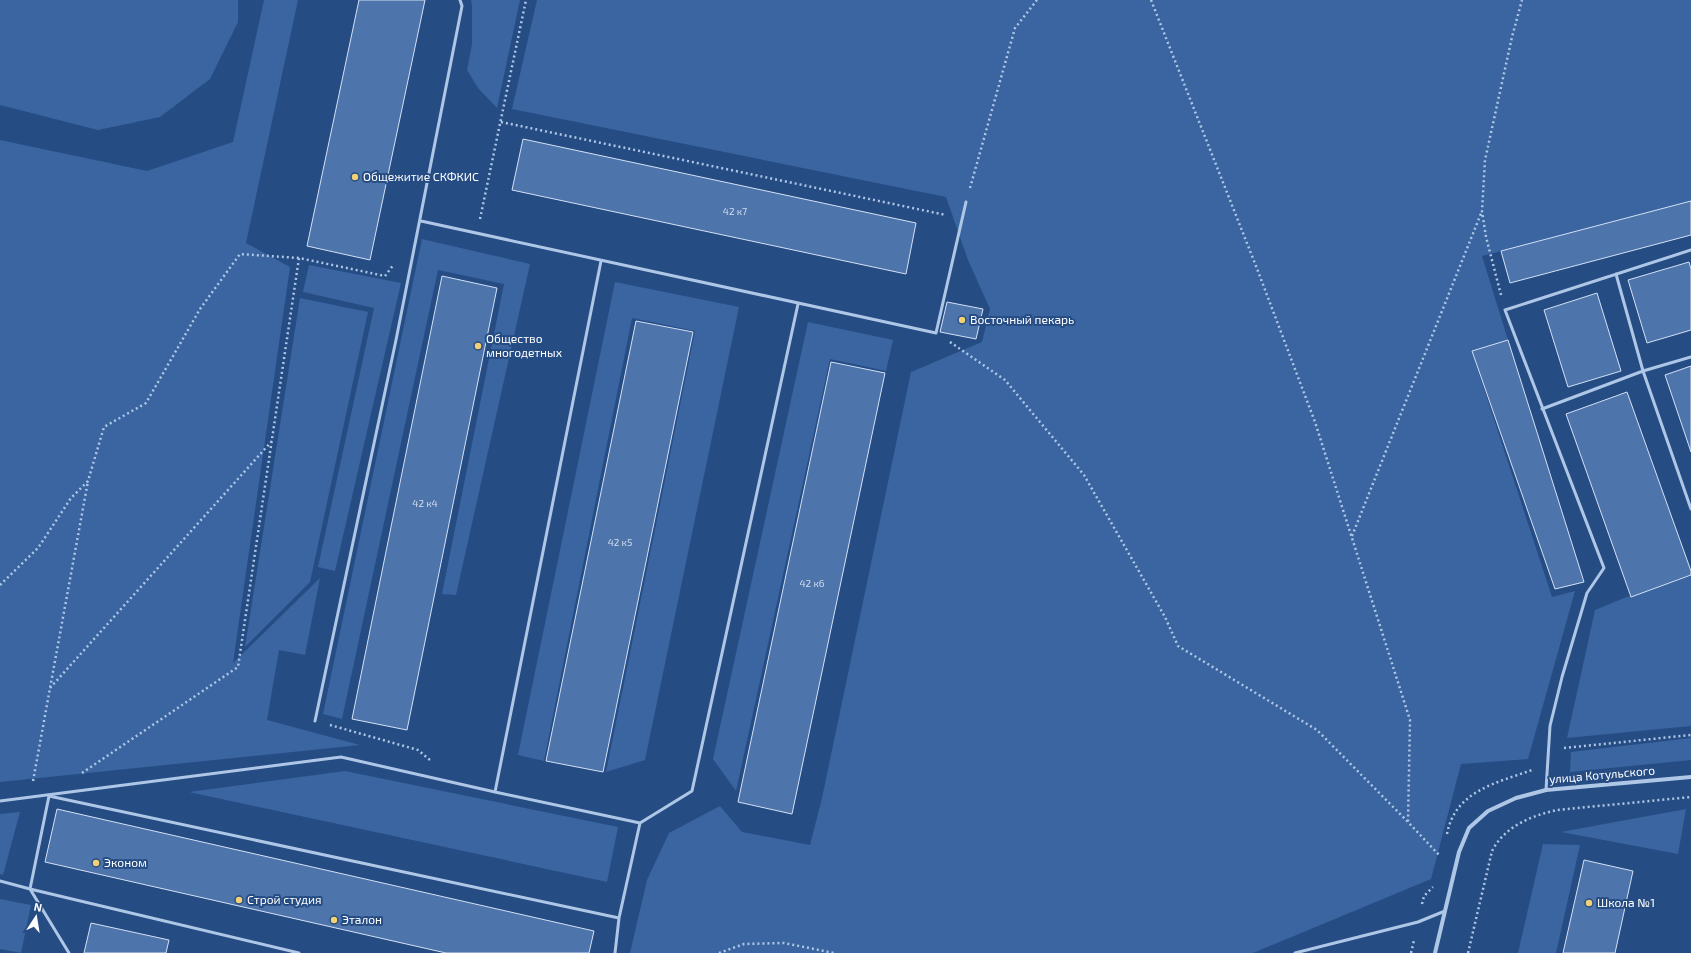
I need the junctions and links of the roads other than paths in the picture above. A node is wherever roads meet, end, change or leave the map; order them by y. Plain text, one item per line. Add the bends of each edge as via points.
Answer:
1 (460, 0) edge
2 (966, 202) road end
3 (421, 221) junction
4 (1691, 250) edge
5 (601, 261) junction
6 (1616, 274) junction
7 (798, 304) junction
8 (1691, 358) edge
9 (1644, 371) junction
10 (1542, 409) junction
11 (1691, 509) edge
12 (315, 721) road end
13 (1691, 777) edge
14 (1546, 790) junction
15 (495, 792) junction
16 (49, 796) junction
17 (0, 801) edge
18 (640, 823) junction
19 (0, 881) edge
20 (30, 889) junction
21 (1445, 912) junction
22 (619, 918) junction
23 (68, 953) edge
24 (299, 953) edge
25 (615, 953) edge
26 (1294, 953) edge
27 (1435, 953) edge

1 - 3 lane via 462,6
2 - 7 lane via 936,333
3 - 5 lane
3 - 12 lane
4 - 6 lane
5 - 7 lane
5 - 15 lane
6 - 9 lane
6 - 10 lane via 1505,310
7 - 18 lane via 692,791
8 - 9 lane
9 - 10 lane
9 - 11 lane
10 - 14 lane via 1604,568 1587,593 1562,677 1550,726
13 - 14 street, улица Котульского
14 - 21 street, улица Котульского via 1516,798 1488,811 1469,828 1459,852
15 - 16 lane via 341,757
15 - 18 lane
16 - 17 lane
16 - 20 lane
16 - 22 lane
18 - 22 lane
19 - 20 lane
20 - 23 lane
20 - 24 lane
21 - 26 lane via 1418,922
21 - 27 street, улица Котульского
22 - 25 lane

